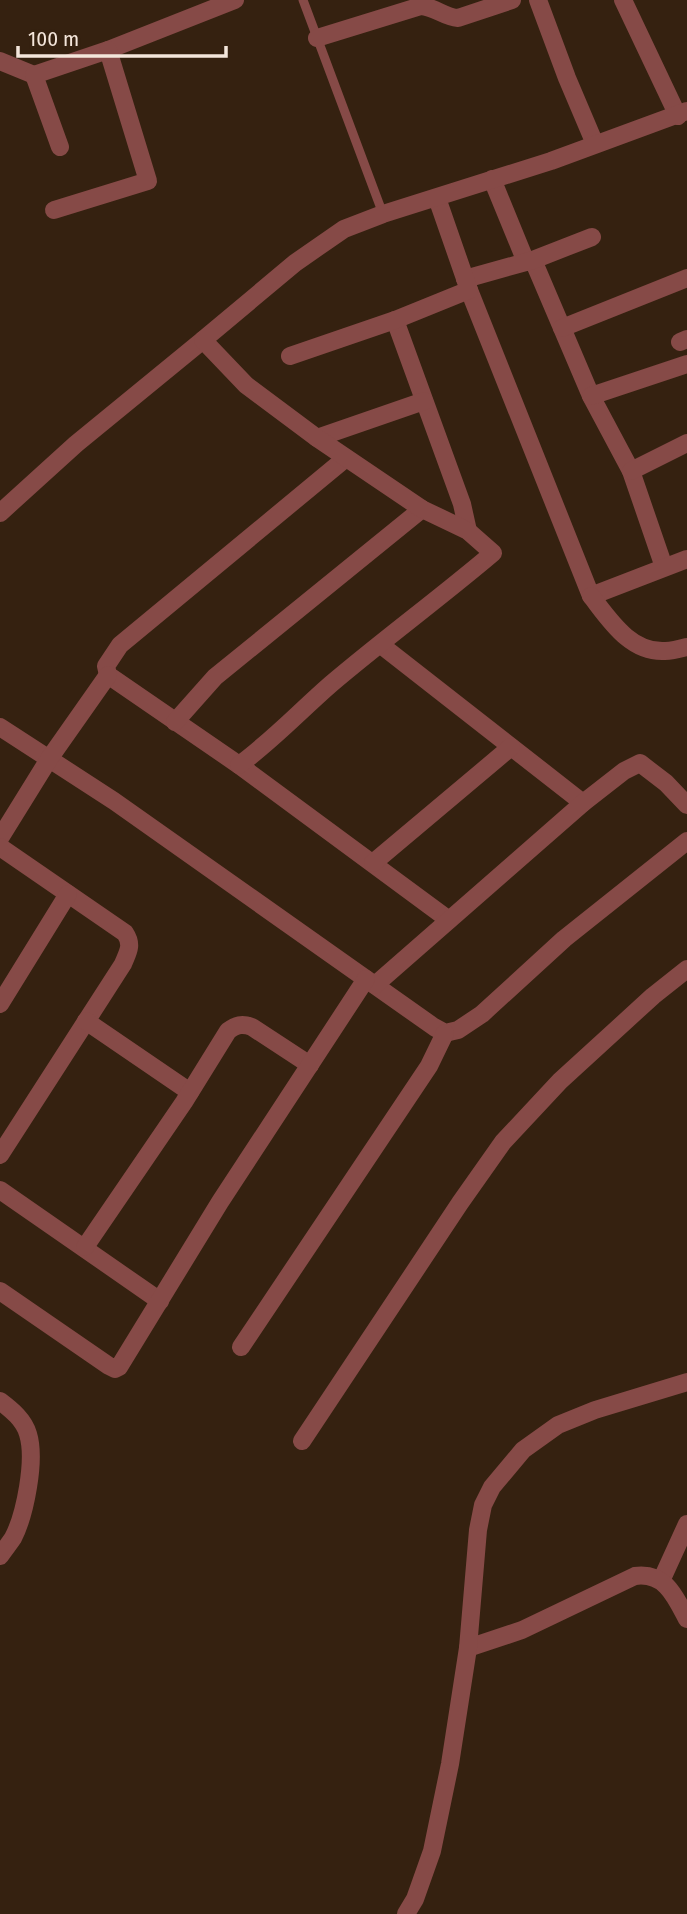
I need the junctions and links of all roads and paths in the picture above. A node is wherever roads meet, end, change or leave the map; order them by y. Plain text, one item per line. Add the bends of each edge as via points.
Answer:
1 (235, 0) edge
2 (303, 0) edge
3 (512, 0) edge
4 (538, 0) edge
5 (623, 0) edge
6 (317, 38) junction
7 (108, 50) junction
8 (0, 61) edge
9 (34, 75) junction
10 (682, 113) edge
11 (595, 144) junction
12 (60, 147) dead end
13 (492, 179) junction
14 (437, 198) junction
15 (54, 210) dead end
16 (383, 214) junction
17 (592, 237) dead end
18 (529, 261) junction
19 (687, 278) edge
20 (467, 285) junction
21 (395, 320) junction
22 (562, 328) junction
23 (203, 340) junction
24 (290, 356) dead end
25 (687, 364) edge
26 (591, 396) junction
27 (424, 401) junction
28 (317, 438) junction
29 (687, 443) edge
30 (346, 458) junction
31 (631, 471) junction
32 (422, 509) junction
33 (0, 513) edge
34 (468, 531) junction
35 (687, 559) edge
36 (664, 567) junction
37 (591, 596) junction
38 (381, 645) junction
39 (687, 647) edge
40 (108, 674) junction
41 (175, 722) junction
42 (0, 727) edge
43 (511, 747) junction
44 (49, 759) junction
45 (239, 765) junction
46 (583, 803) junction
47 (687, 805) edge
48 (0, 838) edge
49 (687, 841) edge
50 (0, 847) edge
51 (373, 863) junction
52 (68, 894) junction
53 (449, 920) junction
54 (687, 969) edge
55 (371, 982) junction
56 (0, 1004) edge
57 (86, 1021) junction
58 (445, 1033) junction
59 (310, 1065) junction
60 (190, 1092) junction
61 (0, 1155) edge
62 (0, 1190) edge
63 (85, 1247) junction
64 (0, 1291) edge
65 (160, 1301) junction
66 (242, 1347) dead end
67 (687, 1382) edge
68 (0, 1401) edge
69 (302, 1441) dead end
70 (687, 1524) edge
71 (7, 1532) edge
72 (0, 1556) edge
73 (661, 1581) junction
74 (687, 1619) edge
75 (468, 1648) junction
76 (406, 1914) edge

1 - 7 street
2 - 6 lane
3 - 6 street via 458,18 421,6
4 - 11 street
5 - 10 street
6 - 16 lane
7 - 9 street
7 - 15 street via 148,181
8 - 9 street
9 - 12 street
10 - 11 street
11 - 13 street
13 - 14 street
13 - 18 street
14 - 16 street
14 - 20 street
16 - 23 street via 344,229 295,263
17 - 18 street
18 - 20 street
18 - 22 street
19 - 22 street
20 - 21 street
20 - 37 street
21 - 24 street
21 - 27 street
22 - 26 street
23 - 28 street via 246,385
23 - 33 street
25 - 26 street
26 - 31 street
27 - 28 street
27 - 34 street
28 - 30 street
29 - 31 street
30 - 32 street
30 - 40 street via 120,645 106,666
31 - 36 street
32 - 34 street
32 - 41 street via 215,677
34 - 38 street via 493,553
35 - 36 street
36 - 37 street
37 - 39 street via 631,641 663,652
38 - 43 street
38 - 45 street
40 - 41 street
40 - 44 street
41 - 45 street
42 - 44 street
43 - 46 street
43 - 51 street
44 - 48 street
44 - 55 street
45 - 51 street
46 - 47 street via 640,763
46 - 53 street
49 - 58 street via 564,939 482,1014
50 - 52 street
51 - 53 street
52 - 56 street
52 - 57 street via 130,941 123,964
53 - 55 street
54 - 69 street via 560,1081 503,1142
55 - 58 street
55 - 59 street
57 - 60 street
57 - 61 street
58 - 66 street via 429,1066
59 - 60 street via 252,1027 235,1026
59 - 65 street
60 - 63 street
62 - 63 street
63 - 65 street
64 - 65 street via 115,1369
67 - 75 street via 558,1425 523,1450 501,1474 483,1505
68 - 71 street via 19,1417 29,1435 26,1500
70 - 73 street
71 - 72 street
73 - 74 street
73 - 75 street via 646,1574 635,1576 522,1630
75 - 76 street via 432,1851

